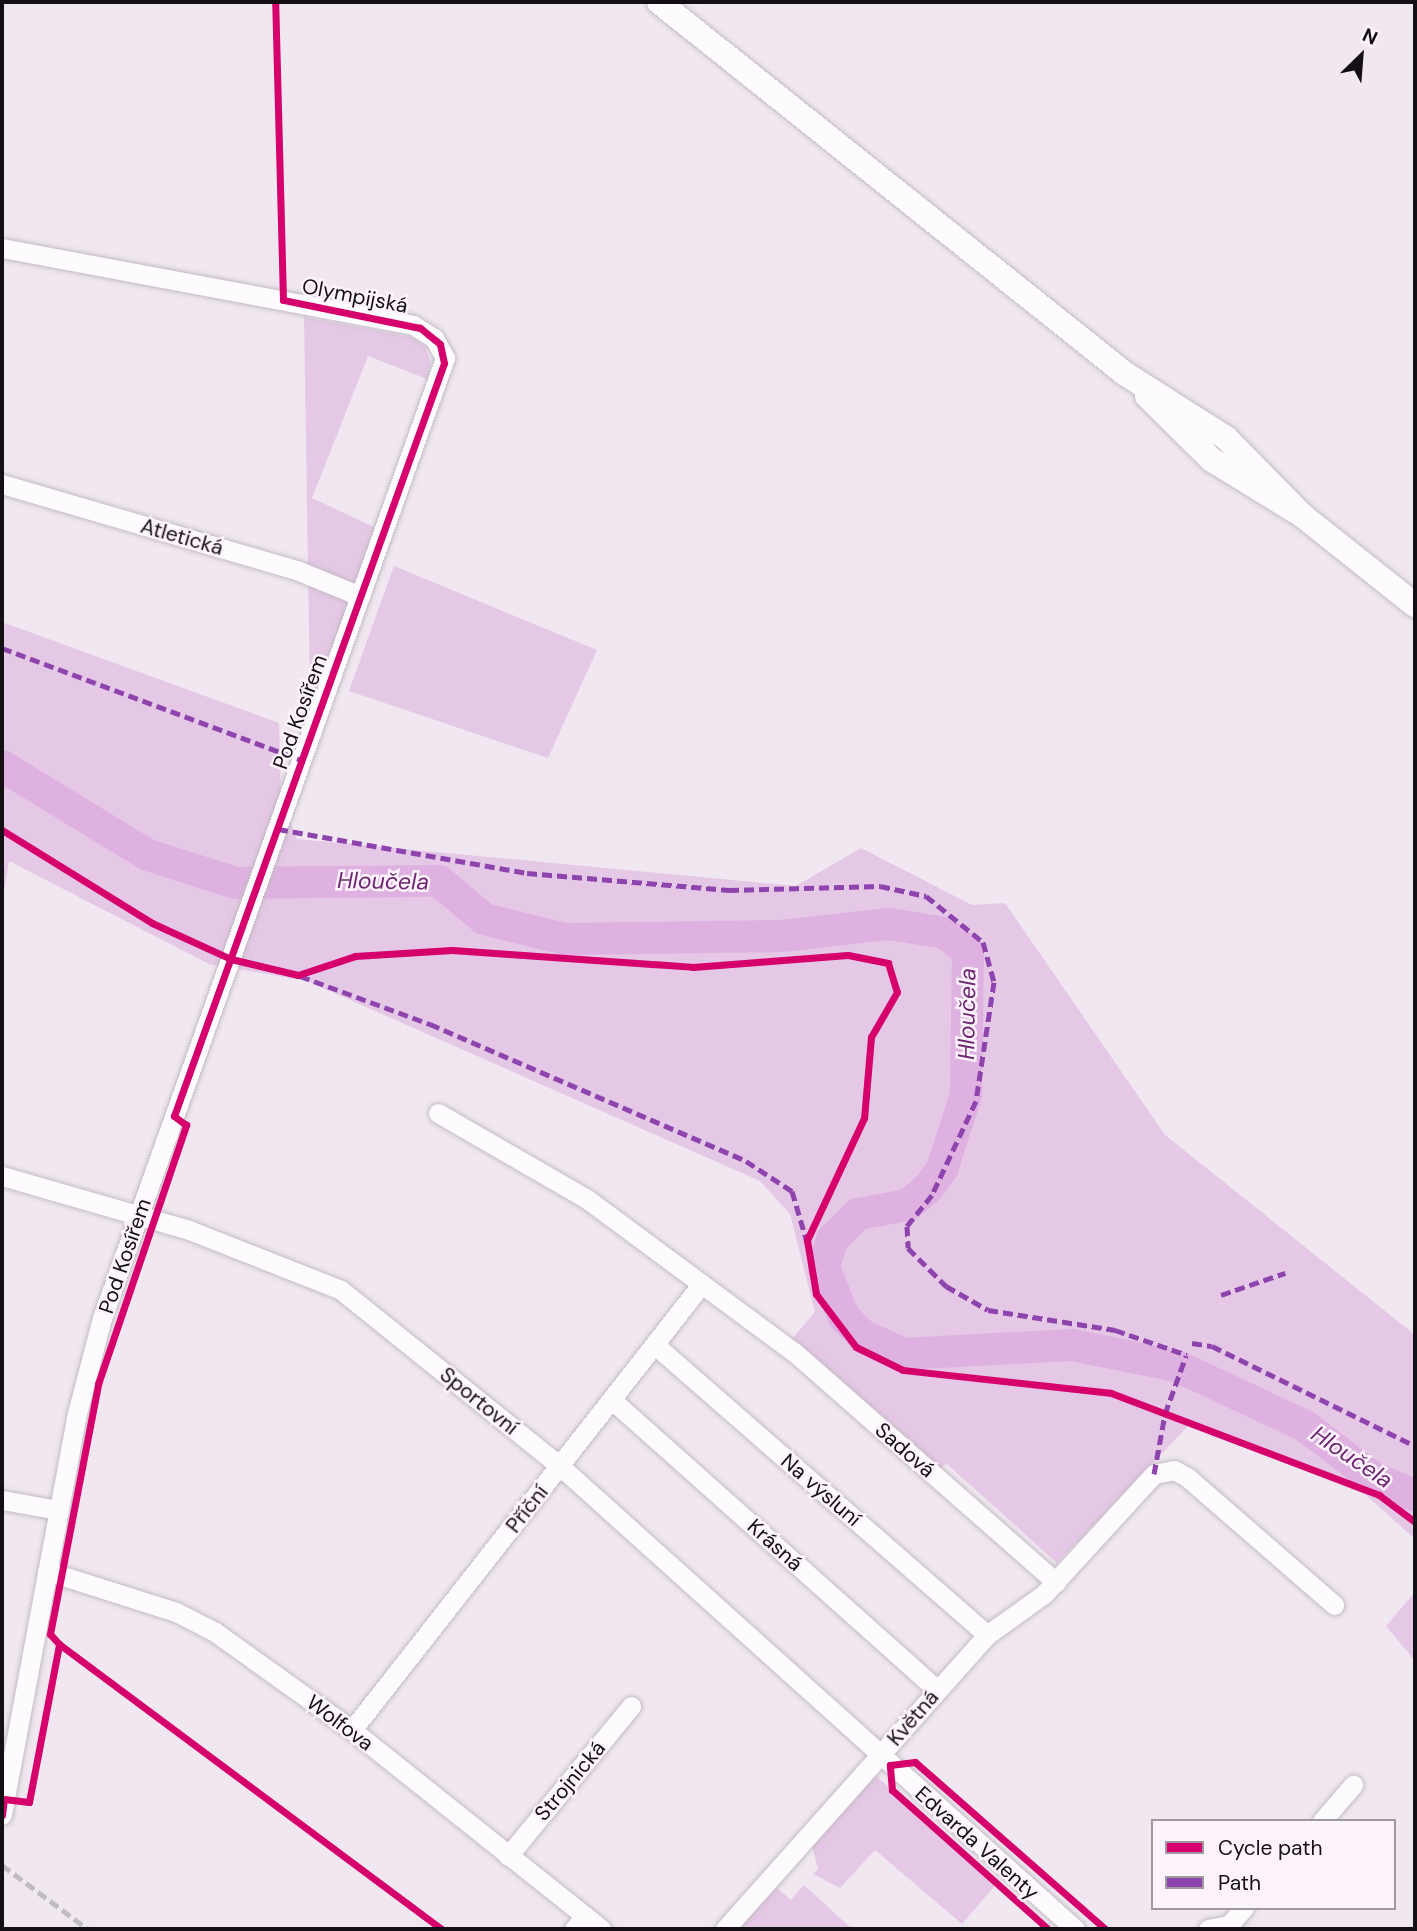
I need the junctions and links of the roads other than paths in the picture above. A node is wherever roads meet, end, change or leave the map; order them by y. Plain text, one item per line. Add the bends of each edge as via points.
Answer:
1 (659, 2) edge
2 (2, 248) edge
3 (420, 328) joint
4 (2, 484) edge
5 (360, 596) junction
6 (1415, 605) edge
7 (438, 1113) dead end
8 (2, 1176) edge
9 (139, 1213) junction
10 (700, 1286) junction
11 (655, 1345) junction
12 (612, 1401) junction
13 (561, 1467) junction
14 (2, 1500) edge
15 (58, 1510) junction
16 (47, 1571) junction
17 (1056, 1582) junction
18 (1335, 1605) dead end
19 (987, 1635) junction
20 (938, 1690) junction
21 (631, 1706) dead end
22 (352, 1730) junction
23 (880, 1756) junction
24 (1353, 1785) dead end
25 (2, 1815) edge
26 (1324, 1819) edge
27 (508, 1856) junction
28 (1242, 1910) edge
29 (579, 1922) edge
30 (601, 1929) edge
31 (725, 1929) edge
32 (1075, 1929) edge
33 (1208, 1929) edge

1 - 6 main road via 1124,373 1205,454 1303,516
2 - 3 street, Olympijská
3 - 5 street, Pod Kosířem via 440,344 444,363
4 - 5 street, Atletická via 299,571
5 - 9 street, Pod Kosířem
7 - 10 street, Sadová via 587,1199
8 - 9 street, Sportovní
9 - 13 street, Sportovní via 341,1290
9 - 15 street, Pod Kosířem via 91,1359
10 - 11 street, Příční
10 - 17 street, Sadová via 793,1352
11 - 12 street, Příční
11 - 19 street, Na výsluní
12 - 13 street, Příční
12 - 20 street, Krásná
13 - 22 street, Příční
13 - 23 street, Sportovní
14 - 15 street
15 - 16 street, Pod Kosířem
16 - 22 street, Wolfova via 197,1622
16 - 25 street, Pod Kosířem
17 - 18 street via 1154,1474 1174,1470
17 - 19 street, Květná
19 - 20 street, Květná
20 - 23 street, Květná
21 - 27 street, Strojnická
22 - 27 street, Wolfova
23 - 31 street, Květná
23 - 32 street, Edvarda Valenty
24 - 26 street
27 - 29 street, Wolfova
28 - 33 street via 1229,1925
29 - 30 street, Wolfova

